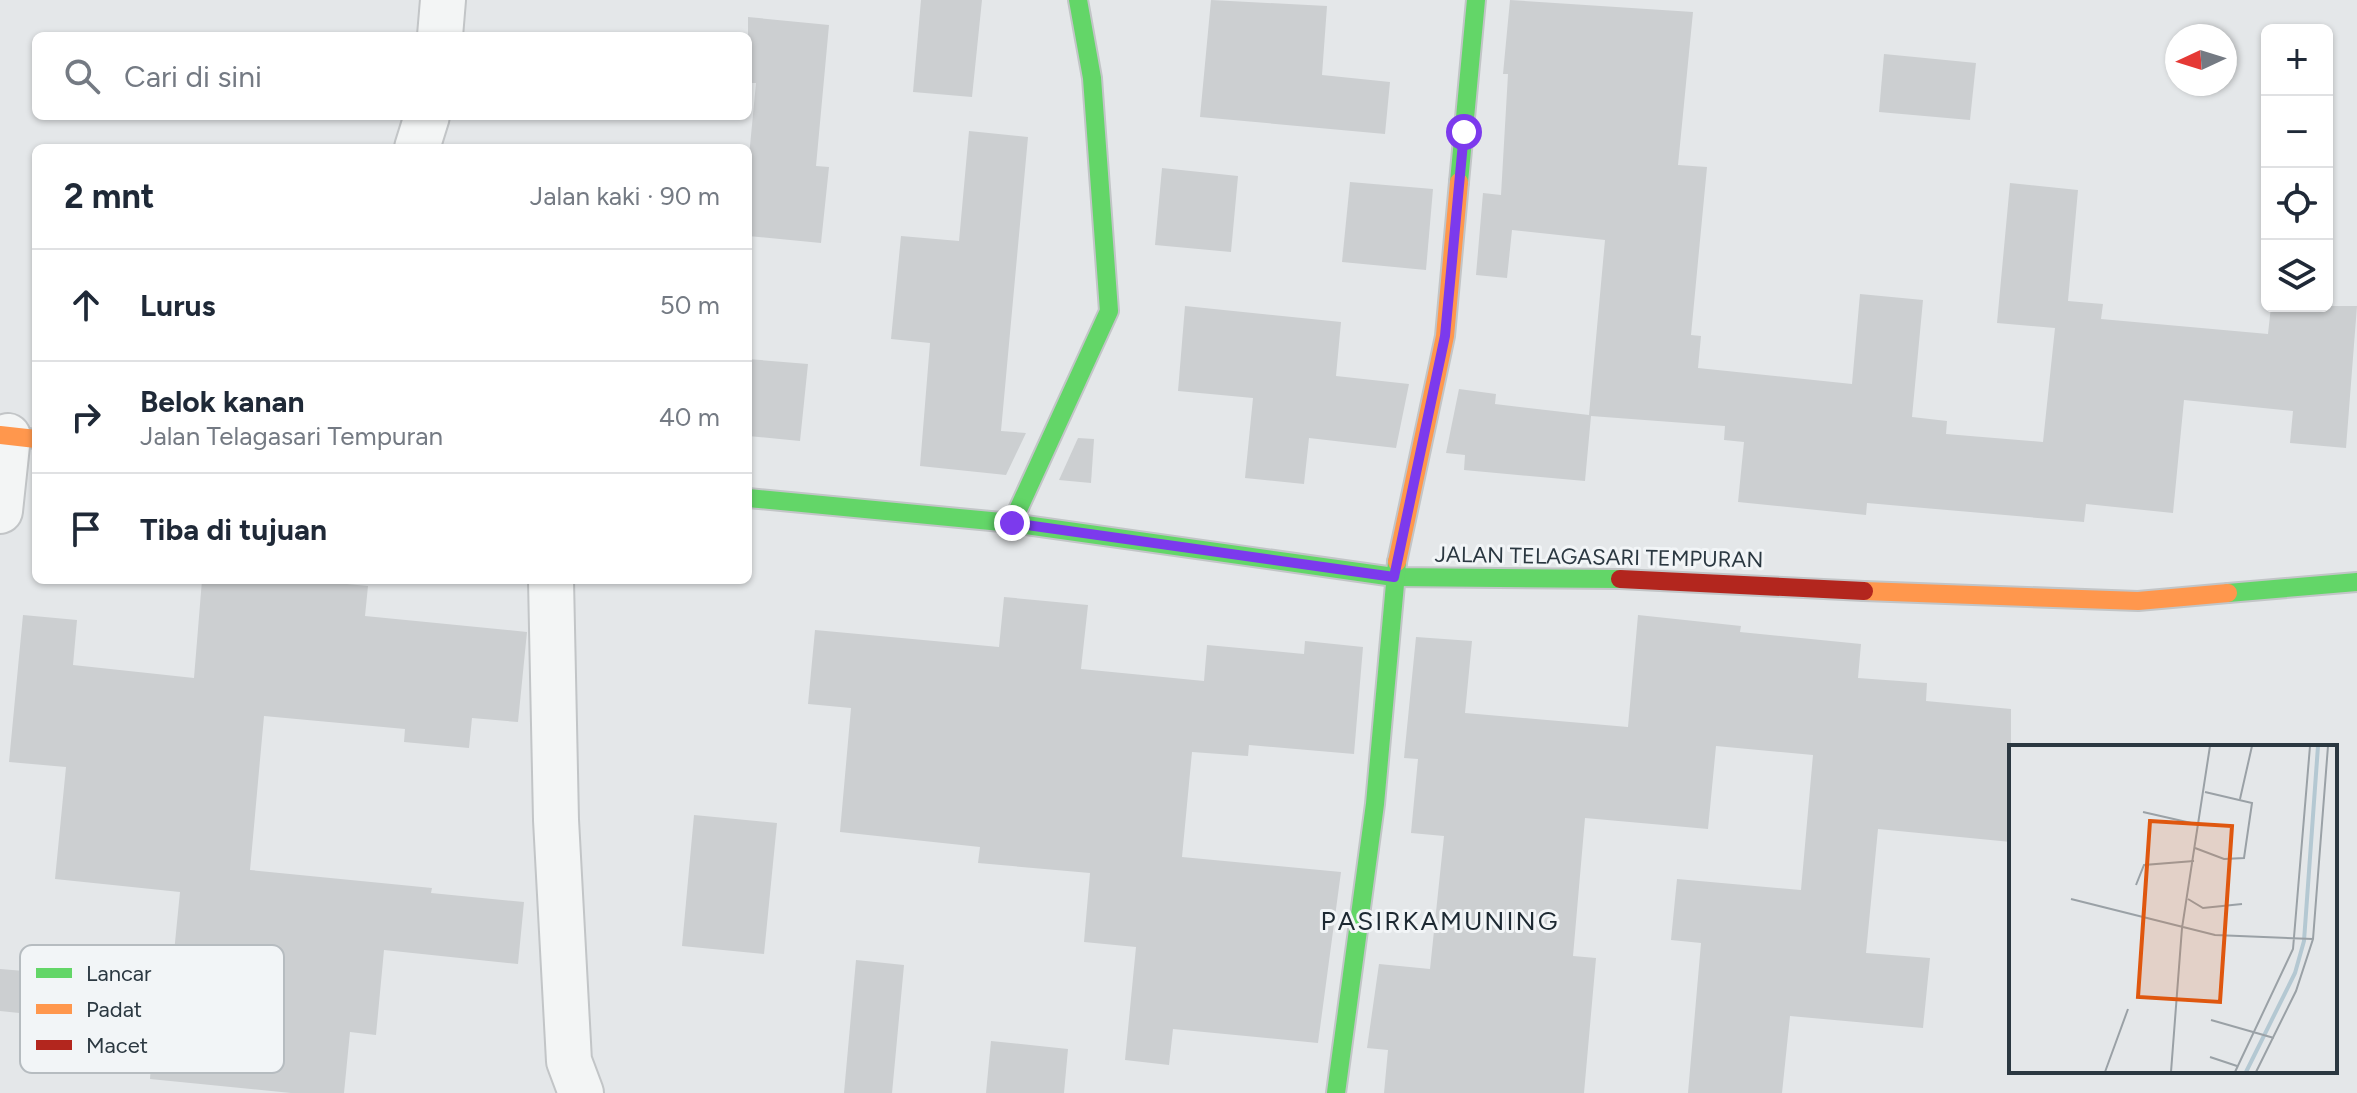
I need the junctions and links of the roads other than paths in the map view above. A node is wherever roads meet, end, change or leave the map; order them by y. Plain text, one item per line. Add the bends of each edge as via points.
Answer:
1 (443, 0) edge
2 (1078, 0) edge
3 (1476, 0) edge
4 (440, 32) edge
5 (426, 120) edge
6 (418, 144) edge
7 (15, 437) edge
8 (752, 498) edge
9 (0, 511) edge
10 (1012, 523) junction
11 (1394, 577) junction
12 (2357, 582) edge
13 (551, 584) edge
14 (581, 1093) edge
15 (1336, 1093) edge

1 - 4 street
2 - 10 street via 1092,78 1109,311
3 - 11 street via 1445,336
5 - 6 street
7 - 9 street
8 - 10 street, JALAN TELAGASARI TEMPURAN
10 - 11 street, JALAN TELAGASARI TEMPURAN
11 - 12 street, JALAN TELAGASARI TEMPURAN via 1656,579 2138,601
11 - 15 street via 1375,804
13 - 14 street via 569,1061

